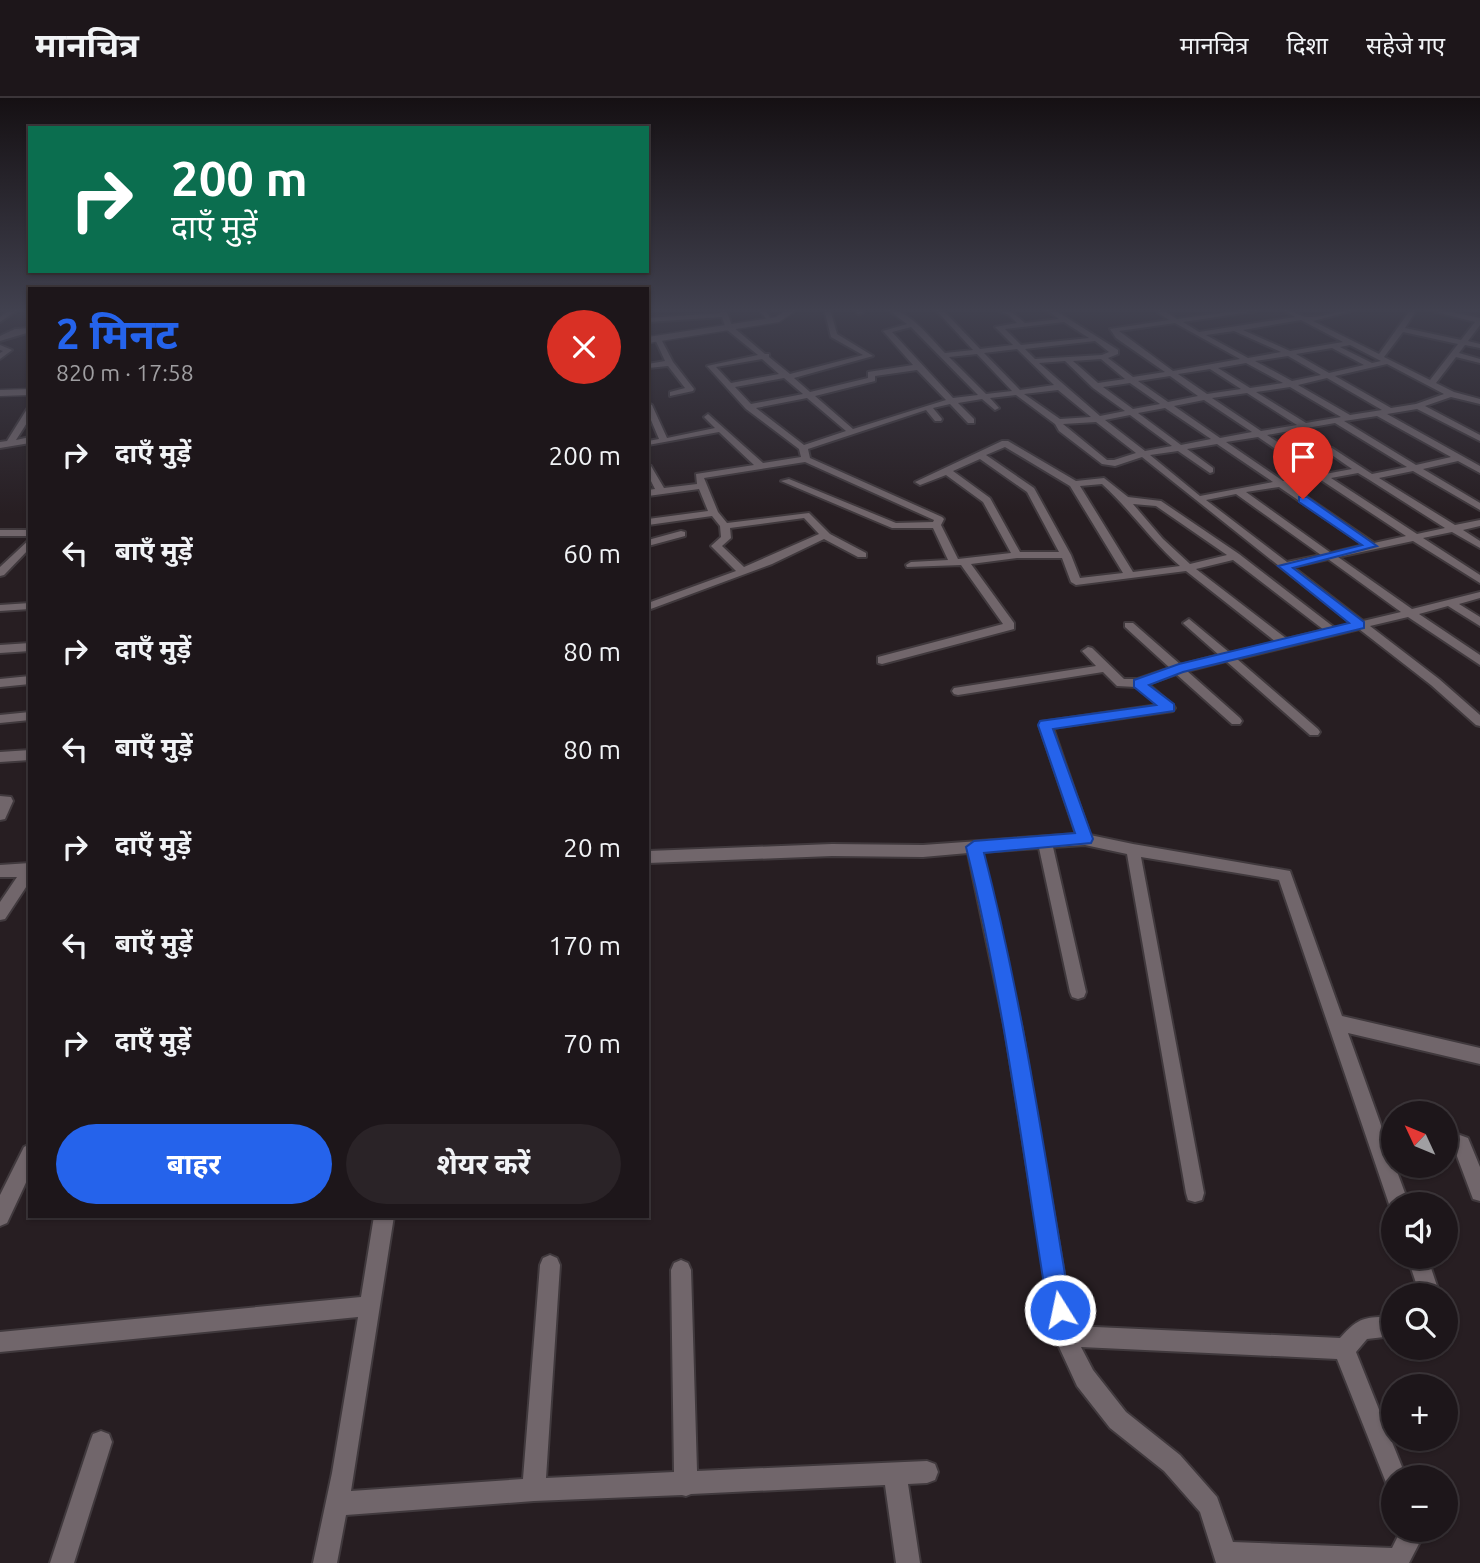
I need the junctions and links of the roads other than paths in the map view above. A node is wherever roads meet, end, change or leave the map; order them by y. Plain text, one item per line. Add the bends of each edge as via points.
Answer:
1 (682, 377) edge
2 (721, 377) edge
3 (780, 377) edge
4 (789, 377) edge
5 (872, 377) edge
6 (928, 377) edge
7 (965, 377) edge
8 (1004, 377) edge
9 (1050, 377) edge
10 (1087, 377) edge
11 (1129, 377) edge
12 (1146, 377) edge
13 (1176, 377) edge
14 (1229, 377) edge
15 (1278, 377) edge
16 (1318, 377) edge
17 (1332, 377) edge
18 (1418, 377) edge
19 (1436, 377) edge
20 (1132, 380) junction
21 (1291, 384) junction
22 (1431, 384) junction
23 (728, 386) junction
24 (1096, 386) junction
25 (1060, 387) junction
26 (1250, 390) junction
27 (28, 391) edge
28 (1018, 392) junction
29 (673, 394) dead end
30 (1451, 394) junction
31 (2, 395) edge
32 (808, 395) junction
33 (984, 396) junction
34 (1205, 397) junction
35 (951, 401) junction
36 (1480, 402) edge
37 (1168, 404) junction
38 (1418, 406) junction
39 (649, 407) edge
40 (749, 407) junction
41 (928, 407) junction
42 (995, 408) dead end
43 (1130, 412) junction
44 (1385, 412) junction
45 (28, 414) edge
46 (708, 417) dead end
47 (939, 419) dead end
48 (1098, 419) junction
49 (1350, 419) junction
50 (971, 421) dead end
51 (1337, 421) junction
52 (1058, 422) junction
53 (1306, 427) junction
54 (722, 429) junction
55 (852, 432) junction
56 (1260, 434) junction
57 (1480, 438) edge
58 (28, 440) edge
59 (1219, 440) junction
60 (664, 441) junction
61 (649, 443) edge
62 (5, 444) edge
63 (1178, 447) junction
64 (1332, 451) dead end
65 (805, 453) junction
66 (1143, 454) junction
67 (980, 455) junction
68 (1460, 458) junction
69 (761, 466) junction
70 (1415, 468) junction
71 (649, 470) edge
72 (1210, 470) dead end
73 (1360, 470) junction
74 (1480, 470) edge
75 (947, 471) junction
76 (1323, 477) junction
77 (1371, 477) junction
78 (786, 481) dead end
79 (920, 482) dead end
80 (1074, 484) junction
81 (1281, 484) junction
82 (702, 485) junction
83 (1238, 491) junction
84 (661, 492) junction
85 (649, 493) edge
86 (1198, 499) junction
87 (1125, 500) junction
88 (1480, 507) edge
89 (714, 513) junction
90 (649, 522) edge
91 (1480, 523) edge
92 (936, 525) junction
93 (724, 526) junction
94 (1451, 529) junction
95 (0, 533) edge
96 (28, 533) edge
97 (681, 534) dead end
98 (825, 535) junction
99 (1414, 537) junction
100 (649, 543) edge
101 (28, 544) edge
102 (1480, 545) edge
103 (1371, 546) junction
104 (1330, 554) junction
105 (862, 555) dead end
106 (1017, 555) junction
107 (1066, 555) junction
108 (1235, 556) junction
109 (960, 562) junction
110 (911, 565) dead end
111 (1284, 566) junction
112 (1186, 568) junction
113 (743, 572) junction
114 (0, 573) edge
115 (1130, 576) junction
116 (1480, 580) edge
117 (1480, 594) edge
118 (1449, 602) junction
119 (28, 606) edge
120 (649, 607) edge
121 (5, 608) edge
122 (1410, 612) junction
123 (0, 617) edge
124 (1480, 622) edge
125 (1189, 623) dead end
126 (1129, 625) dead end
127 (1359, 625) junction
128 (1332, 631) junction
129 (1285, 643) junction
130 (28, 647) edge
131 (0, 649) edge
132 (1088, 651) dead end
133 (1228, 657) junction
134 (882, 660) dead end
135 (1480, 661) edge
136 (1106, 668) junction
137 (1179, 669) junction
138 (28, 680) edge
139 (0, 683) edge
140 (1139, 683) junction
141 (958, 691) dead end
142 (28, 716) edge
143 (0, 719) edge
144 (1236, 721) dead end
145 (1480, 722) edge
146 (1314, 732) dead end
147 (28, 755) edge
148 (0, 757) edge
149 (0, 801) edge
150 (0, 815) edge
151 (1085, 839) junction
152 (1045, 842) junction
153 (974, 847) junction
154 (1133, 850) junction
155 (649, 856) edge
156 (28, 870) edge
157 (0, 871) edge
158 (28, 872) edge
159 (0, 914) edge
160 (1078, 992) dead end
161 (1336, 1022) junction
162 (1480, 1056) edge
163 (1381, 1128) edge
164 (1458, 1143) edge
165 (28, 1157) edge
166 (1480, 1192) edge
167 (1195, 1193) dead end
168 (0, 1216) edge
169 (384, 1218) edge
170 (550, 1265) dead end
171 (681, 1270) dead end
172 (370, 1306) junction
173 (1381, 1327) edge
174 (1064, 1336) junction
175 (0, 1342) edge
176 (1344, 1349) junction
177 (101, 1442) dead end
178 (1390, 1465) edge
179 (927, 1472) dead end
180 (895, 1473) junction
181 (686, 1485) junction
182 (534, 1490) junction
183 (337, 1504) junction
184 (1408, 1542) edge
185 (1227, 1559) edge
186 (62, 1563) edge
187 (325, 1563) edge
188 (908, 1563) edge

1 - 29 street via 691,389
2 - 23 street
3 - 23 street
4 - 32 street
5 - 32 street
6 - 35 street
7 - 33 street
8 - 28 street
9 - 25 street
10 - 24 street
11 - 20 street
12 - 20 street
13 - 34 street
14 - 26 street
15 - 21 street
16 - 21 street
17 - 44 street
18 - 22 street
19 - 22 street
20 - 24 street
20 - 37 street
21 - 26 street
21 - 49 street
22 - 30 street
23 - 40 street
24 - 43 street
25 - 28 street
25 - 48 street
26 - 34 street
26 - 53 street
27 - 31 street
28 - 33 street
28 - 52 street
30 - 36 street
30 - 38 street
32 - 40 street
32 - 55 street
33 - 35 street
33 - 42 street
34 - 37 street
34 - 56 street
35 - 41 street
35 - 50 street
37 - 43 street
37 - 59 street
38 - 44 street
38 - 57 street
39 - 60 street
40 - 65 street
41 - 47 street
41 - 55 street
43 - 48 street
43 - 63 street
44 - 49 street
44 - 68 street
45 - 62 street
46 - 54 street
48 - 52 street
48 - 66 street
49 - 51 street
51 - 53 street
51 - 70 street
52 - 66 street via 1105,462
53 - 56 street
54 - 60 street
54 - 69 street
55 - 65 street
56 - 59 street
56 - 76 street
58 - 62 street
59 - 63 street
59 - 81 street
60 - 61 street
63 - 66 street
63 - 72 street
64 - 73 street
65 - 69 street
65 - 92 street via 939,519
66 - 86 street
67 - 75 street
67 - 80 street via 1004,443
67 - 107 street via 1031,490
68 - 70 street
68 - 74 street
69 - 82 street via 699,476
70 - 77 street
70 - 88 street
71 - 84 street
73 - 76 street
73 - 77 street
75 - 79 street
75 - 106 street via 987,500
76 - 81 street
76 - 99 street
77 - 94 street
78 - 92 street via 895,526
80 - 87 street via 1104,481
80 - 115 street
81 - 83 street
81 - 103 street
82 - 84 street
82 - 89 street
83 - 86 street
83 - 104 street
84 - 85 street
86 - 111 street
87 - 108 street via 1158,503
87 - 112 street
89 - 90 street
89 - 93 street
91 - 94 street
92 - 109 street
93 - 98 street via 806,515
93 - 113 street via 726,538 716,546
94 - 99 street
94 - 102 street
95 - 96 street
97 - 100 street
98 - 105 street
98 - 113 street
99 - 103 street
99 - 116 street
101 - 114 street
103 - 104 street
104 - 111 street
104 - 122 street
106 - 107 street
106 - 109 street
107 - 115 street via 1076,582
108 - 112 street
108 - 128 street
109 - 110 street
109 - 134 street via 1010,626
111 - 127 street
112 - 115 street
112 - 129 street
113 - 120 street
117 - 118 street
118 - 122 street
118 - 124 street
119 - 121 street
121 - 123 street
122 - 127 street
122 - 135 street
125 - 133 street
126 - 137 street
127 - 128 street
127 - 145 street
128 - 129 street
129 - 133 street
130 - 131 street
132 - 136 street
133 - 137 street
133 - 146 street
136 - 140 street via 1121,683
136 - 141 street
137 - 140 street
137 - 144 street
138 - 139 street
140 - 151 street via 1169,708 1045,725
142 - 143 street
147 - 148 street
149 - 150 street via 6,801
151 - 152 street
151 - 154 street
152 - 153 street
152 - 160 street
153 - 155 street
153 - 174 street via 991,912
154 - 161 street via 1286,875
154 - 167 street
156 - 157 street
158 - 159 street
161 - 162 street
161 - 163 street
164 - 166 street
165 - 168 street
169 - 172 street
170 - 182 street
171 - 181 street
172 - 175 street
172 - 183 street
173 - 176 street via 1362,1329
174 - 176 street
174 - 185 street via 1085,1378 1118,1420 1172,1463 1209,1505
176 - 178 street
177 - 186 street
179 - 180 street
180 - 181 street
180 - 188 street
181 - 182 street
182 - 183 street
183 - 187 street
184 - 185 street via 1398,1560

